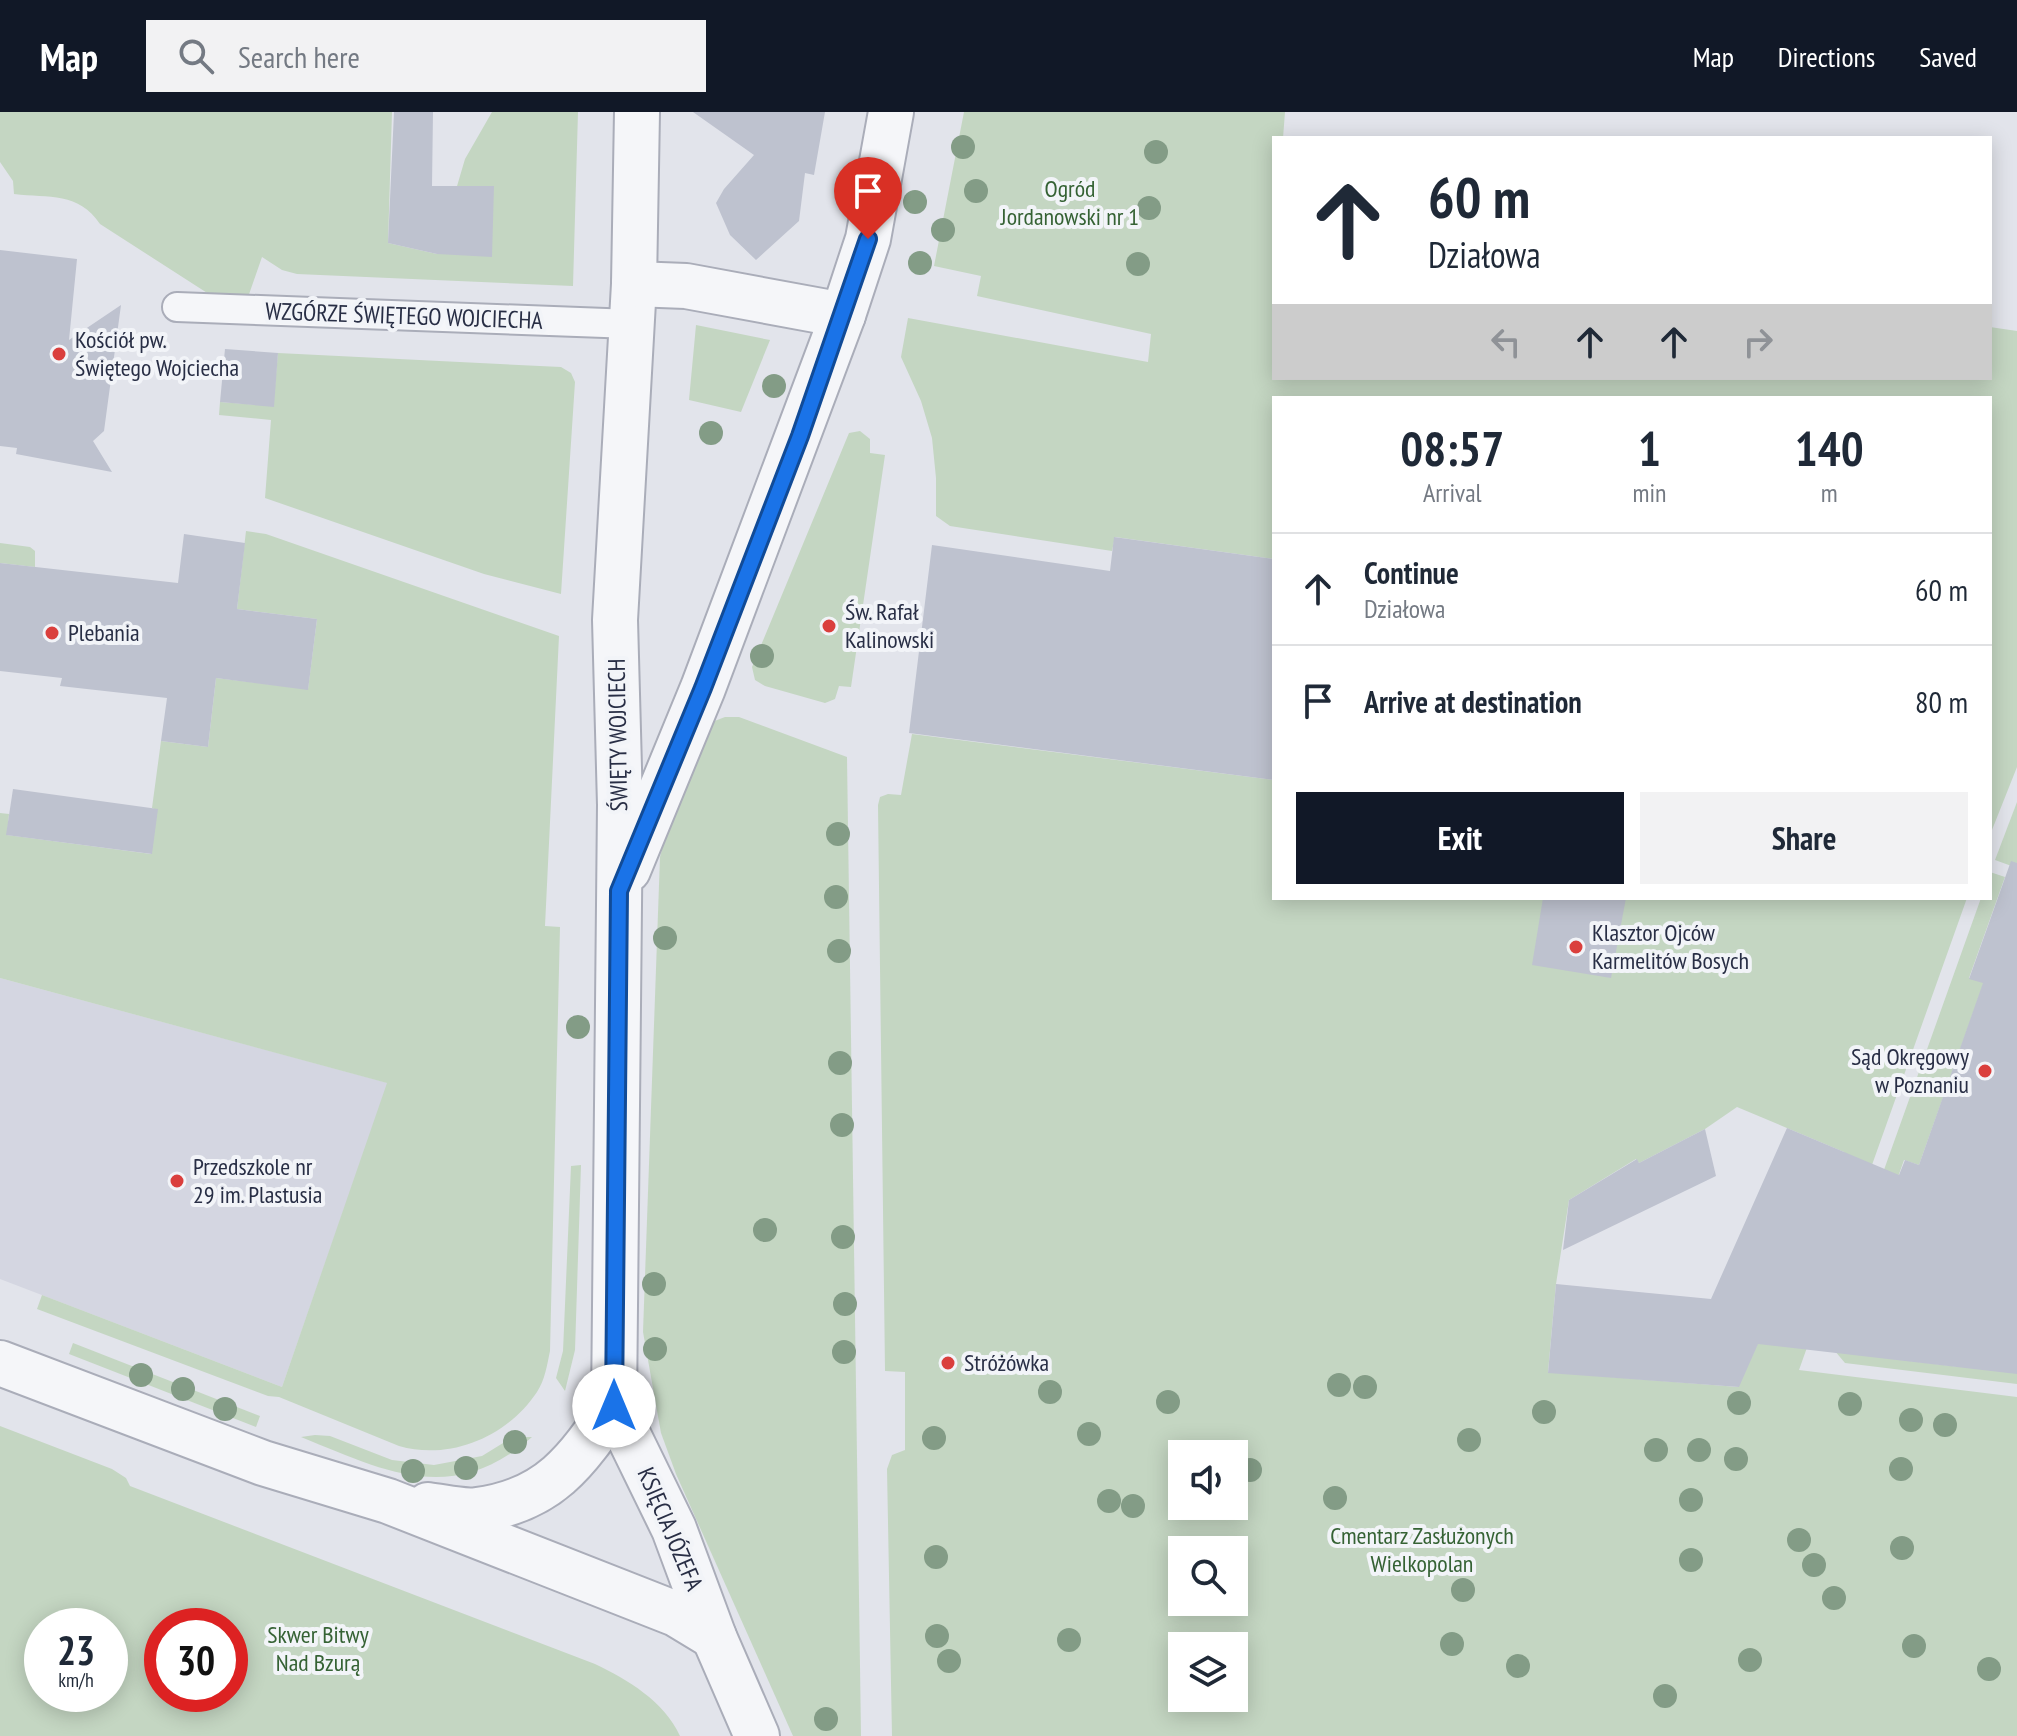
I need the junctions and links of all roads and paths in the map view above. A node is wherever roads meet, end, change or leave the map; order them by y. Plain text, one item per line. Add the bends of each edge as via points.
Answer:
1 (637, 112) edge
2 (891, 112) edge
3 (633, 304) junction
4 (177, 307) dead end
5 (843, 315) junction
6 (619, 891) junction
7 (0, 1363) edge
8 (614, 1406) junction
9 (388, 1501) junction
10 (714, 1637) junction
11 (757, 1736) edge

1 - 3 street, ŚWIĘTY WOJCIECH
2 - 5 street via 868,239
3 - 4 lane, WZGÓRZE ŚWIĘTEGO WOJCIECHA
3 - 5 street via 686,286
3 - 6 street, ŚWIĘTY WOJCIECH via 615,620
5 - 6 street via 703,688
6 - 8 street, ŚWIĘTY WOJCIECH
7 - 9 street, KSIĘCIA JÓZEFA via 263,1463
8 - 9 street, KSIĘCIA JÓZEFA via 573,1465 525,1499 475,1510
8 - 10 street, KSIĘCIA JÓZEFA via 674,1529
9 - 10 street, KSIĘCIA JÓZEFA via 676,1614
10 - 11 street, KSIĘCIA JÓZEFA

